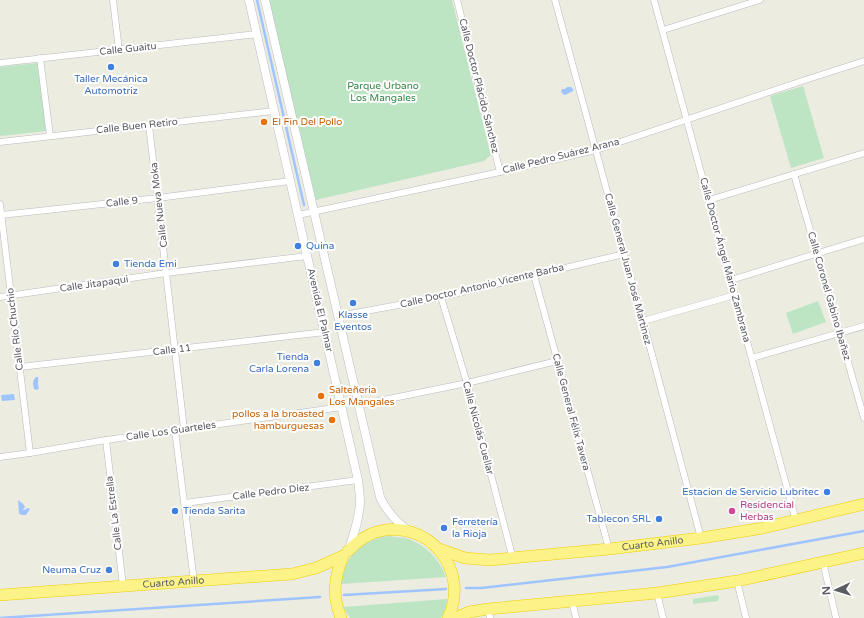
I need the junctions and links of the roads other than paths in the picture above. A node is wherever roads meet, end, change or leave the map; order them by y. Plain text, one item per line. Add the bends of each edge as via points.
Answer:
1 (113, 0) edge
2 (249, 0) edge
3 (265, 0) edge
4 (457, 0) edge
5 (555, 0) edge
6 (654, 0) edge
7 (760, 0) edge
8 (663, 30) junction
9 (257, 34) junction
10 (119, 50) junction
11 (269, 53) junction
12 (40, 58) junction
13 (864, 61) edge
14 (0, 63) edge
15 (274, 111) junction
16 (687, 119) junction
17 (149, 125) junction
18 (50, 136) junction
19 (0, 142) edge
20 (596, 150) junction
21 (864, 153) edge
22 (500, 172) junction
23 (794, 174) junction
24 (290, 181) junction
25 (158, 198) junction
26 (709, 200) junction
27 (0, 204) edge
28 (314, 212) junction
29 (298, 215) junction
30 (1, 216) junction
31 (864, 239) edge
32 (624, 254) junction
33 (816, 254) junction
34 (307, 256) junction
35 (166, 273) junction
36 (534, 274) junction
37 (730, 280) junction
38 (735, 295) junction
39 (11, 296) junction
40 (0, 297) edge
41 (441, 297) junction
42 (339, 316) junction
43 (643, 321) junction
44 (864, 326) edge
45 (325, 332) junction
46 (839, 333) junction
47 (175, 350) junction
48 (752, 358) junction
49 (557, 361) junction
50 (20, 368) junction
51 (467, 383) junction
52 (359, 405) junction
53 (342, 407) junction
54 (864, 418) edge
55 (354, 424) junction
56 (184, 429) junction
57 (175, 430) junction
58 (106, 440) junction
59 (30, 453) junction
60 (0, 457) edge
61 (358, 480) junction
62 (184, 503) junction
63 (864, 504) edge
64 (796, 521) junction
65 (408, 531) junction
66 (701, 538) junction
67 (609, 549) junction
68 (439, 550) junction
69 (864, 553) edge
70 (346, 554) junction
71 (513, 559) junction
72 (823, 562) junction
73 (194, 581) junction
74 (737, 581) junction
75 (123, 586) junction
76 (657, 593) junction
77 (0, 595) edge
78 (572, 601) junction
79 (340, 614) edge
80 (489, 614) edge
81 (448, 618) edge
82 (455, 618) edge
83 (576, 618) edge
84 (663, 618) edge
85 (746, 618) edge
86 (836, 618) edge

1 - 10 street
2 - 9 street, Avenida El Palmar
3 - 11 street, Avenida El Palmar
4 - 22 street, Calle Doctor Plácido Sánchez
5 - 20 street, Calle General Juan José Martinez
6 - 8 street, Calle Doctor Ángel Mario Zambrana
7 - 8 street
8 - 16 street, Calle Doctor Ángel Mario Zambrana
9 - 10 street, Calle Guaitu
9 - 11 street, Avenida El Palmar
10 - 12 street, Calle Guaitu
11 - 15 street, Avenida El Palmar
11 - 28 street, Avenida El Palmar
12 - 14 street, Calle Guaitu
12 - 18 street
13 - 16 street, Calle Pedro Suárez Arana
15 - 17 street, Calle Buen Retiro
15 - 24 street, Avenida El Palmar
16 - 20 street, Calle Pedro Suárez Arana
16 - 26 street, Calle Doctor Ángel Mario Zambrana
17 - 18 street, Calle Buen Retiro
17 - 25 street, Calle Nueva Moka
18 - 19 street, Calle Buen Retiro
20 - 22 street, Calle Pedro Suárez Arana
20 - 32 street, Calle General Juan José Martinez
21 - 23 street
22 - 28 street, Calle Pedro Suárez Arana
23 - 26 street
23 - 33 street, Calle Coronel Gabino Ibañez
24 - 25 street, Calle 9
24 - 29 street, Avenida El Palmar
25 - 30 street, Calle 9
25 - 35 street, Calle Nueva Moka
26 - 37 street, Calle Doctor Ángel Mario Zambrana
27 - 30 street, Calle Río Chuchio
28 - 29 street, Calle Pedro Suárez Arana
28 - 42 street, Avenida El Palmar
29 - 34 street, Avenida El Palmar
30 - 39 street, Calle Río Chuchio
31 - 33 street
32 - 36 street, Calle Doctor Antonio Vicente Barba
32 - 43 street, Calle General Juan José Martinez
33 - 37 street
33 - 46 street, Calle Coronel Gabino Ibañez
34 - 35 street, Calle Jitapaqui
34 - 45 street, Avenida El Palmar
35 - 39 street, Calle Jitapaqui
35 - 47 street, Calle Nueva Moka
36 - 41 street, Calle Doctor Antonio Vicente Barba
36 - 49 street, Calle General Félix Tavera
37 - 38 street, Calle Doctor Ángel Mario Zambrana
38 - 43 street
38 - 48 street, Calle Doctor Ángel Mario Zambrana
39 - 40 street, Calle Jitapaqui
39 - 50 street, Calle Río Chuchio
41 - 42 street, Calle Doctor Antonio Vicente Barba
41 - 51 street, Calle Nicolás Cuellar
42 - 52 street, Avenida El Palmar
43 - 66 street, Calle General Juan José Martinez
44 - 46 street
45 - 47 street, Calle 11
45 - 53 street, Avenida El Palmar
46 - 48 street
46 - 54 street, Calle Coronel Gabino Ibañez
47 - 50 street, Calle 11
47 - 56 street, Calle Nueva Moka
48 - 64 street, Calle Doctor Ángel Mario Zambrana
49 - 51 street
49 - 67 street, Calle General Félix Tavera
50 - 59 street, Calle Río Chuchio
51 - 52 street
51 - 71 street, Calle Nicolás Cuellar
52 - 55 street, Avenida El Palmar
53 - 55 street, Avenida El Palmar
53 - 56 street, Calle Los Guarteles
55 - 61 street, Avenida El Palmar
55 - 65 street, Avenida El Palmar via 386,509
56 - 57 street, Calle Los Guarteles
57 - 58 street, Calle Los Guarteles
57 - 62 street
58 - 59 street, Calle Los Guarteles
58 - 75 street, Calle La Estrella
59 - 60 street, Calle Los Guarteles
61 - 62 street, Calle Pedro Díez
61 - 70 street, Avenida El Palmar via 359,509 354,534
62 - 73 street
63 - 64 highway, Cuarto Anillo
64 - 66 highway, Cuarto Anillo
65 - 68 highway, Cuarto Anillo via 430,541
65 - 70 highway, Cuarto Anillo via 391,529 375,532 360,540
66 - 67 highway, Cuarto Anillo
67 - 71 highway, Cuarto Anillo
68 - 71 highway, Cuarto Anillo via 465,558
68 - 81 highway via 448,563 454,584 452,611
69 - 72 highway
70 - 73 highway, Cuarto Anillo via 316,568 292,574
70 - 79 highway via 337,571 335,585
72 - 74 highway
72 - 86 street
73 - 75 highway, Cuarto Anillo
74 - 76 highway
74 - 85 street
75 - 77 highway, Cuarto Anillo
76 - 78 highway
76 - 84 street
78 - 80 highway
78 - 83 street
80 - 82 highway via 469,612

